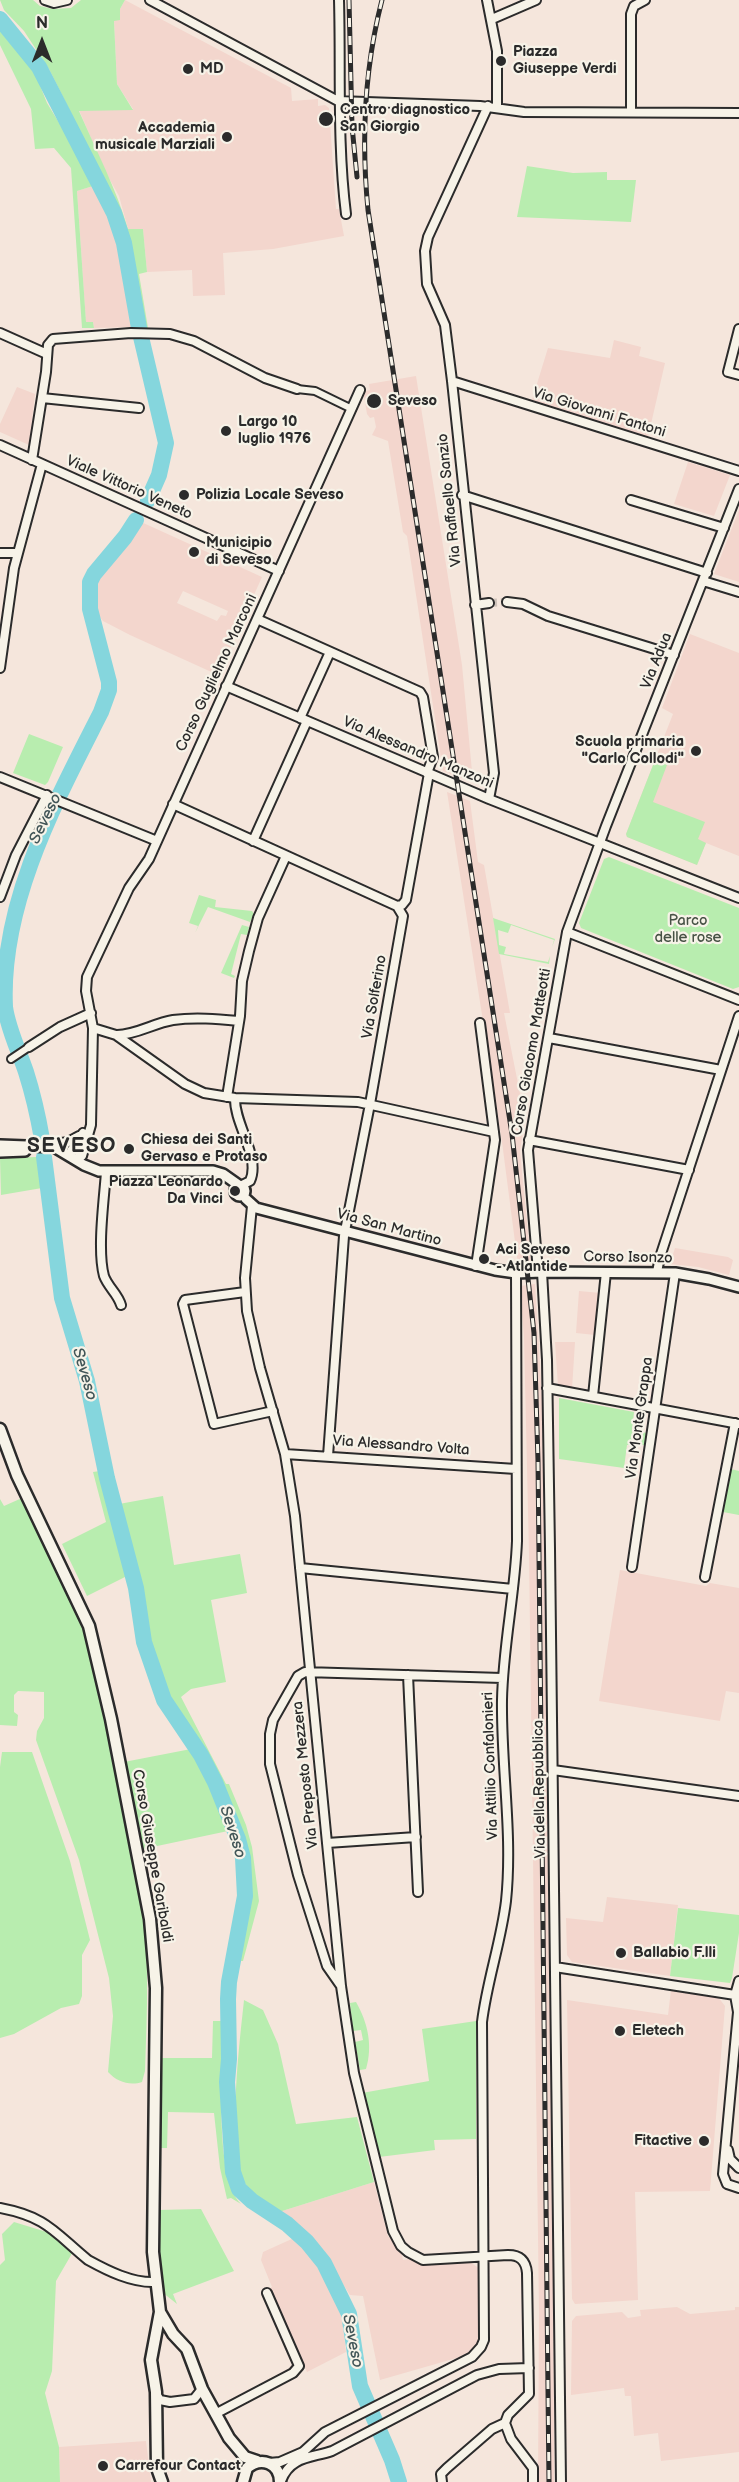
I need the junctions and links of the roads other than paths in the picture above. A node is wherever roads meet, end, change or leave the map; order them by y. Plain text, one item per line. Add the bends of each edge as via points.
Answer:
1 (45, 0) edge
2 (67, 0) edge
3 (150, 0) edge
4 (339, 0) edge
5 (487, 0) edge
6 (536, 0) edge
7 (645, 0) edge
8 (492, 19) junction
9 (338, 101) junction
10 (488, 106) junction
11 (497, 108) junction
12 (631, 112) junction
13 (739, 113) edge
14 (346, 214) dead end
15 (739, 329) edge
16 (0, 333) edge
17 (47, 354) junction
18 (739, 375) edge
19 (452, 381) junction
20 (297, 389) joint
21 (360, 390) dead end
22 (42, 398) junction
23 (140, 408) dead end
24 (352, 409) junction
25 (0, 445) edge
26 (32, 460) junction
27 (42, 464) junction
28 (739, 471) edge
29 (739, 489) edge
30 (462, 495) junction
31 (631, 500) dead end
32 (724, 528) junction
33 (0, 553) edge
34 (18, 553) junction
35 (279, 571) junction
36 (707, 573) junction
37 (703, 581) junction
38 (739, 592) edge
39 (507, 602) tunnel mouth
40 (489, 603) tunnel mouth
41 (475, 605) junction
42 (257, 619) junction
43 (330, 652) junction
44 (674, 655) junction
45 (0, 668) edge
46 (226, 686) junction
47 (304, 719) junction
48 (428, 773) junction
49 (0, 777) edge
50 (50, 796) junction
51 (489, 799) junction
52 (173, 804) junction
53 (157, 841) junction
54 (253, 841) junction
55 (600, 844) junction
56 (286, 855) junction
57 (0, 897) edge
58 (739, 898) edge
59 (397, 906) junction
60 (567, 932) junction
61 (739, 1000) edge
62 (91, 1013) junction
63 (739, 1016) edge
64 (239, 1021) junction
65 (480, 1023) dead end
66 (93, 1028) junction
67 (116, 1035) junction
68 (549, 1038) junction
69 (29, 1047) joint
70 (11, 1059) dead end
71 (721, 1070) junction
72 (231, 1097) junction
73 (370, 1104) junction
74 (494, 1132) junction
75 (85, 1134) junction
76 (529, 1140) junction
77 (0, 1145) edge
78 (43, 1148) junction
79 (0, 1152) edge
80 (70, 1156) junction
81 (93, 1170) junction
82 (689, 1170) junction
83 (106, 1172) junction
84 (244, 1197) junction
85 (345, 1231) junction
86 (476, 1266) junction
87 (540, 1272) junction
88 (606, 1272) junction
89 (657, 1272) junction
90 (516, 1273) junction
91 (675, 1273) junction
92 (739, 1287) edge
93 (245, 1292) junction
94 (121, 1305) dead end
95 (548, 1388) junction
96 (593, 1396) junction
97 (655, 1408) junction
98 (273, 1411) junction
99 (737, 1423) edge
100 (0, 1429) edge
101 (285, 1454) junction
102 (328, 1456) junction
103 (516, 1469) junction
104 (632, 1567) dead end
105 (300, 1568) junction
106 (705, 1577) dead end
107 (513, 1589) junction
108 (310, 1672) junction
109 (408, 1675) junction
110 (502, 1678) junction
111 (553, 1770) junction
112 (739, 1796) edge
113 (416, 1837) junction
114 (327, 1843) junction
115 (418, 1892) dead end
116 (555, 1967) junction
117 (739, 1982) edge
118 (341, 1986) junction
119 (735, 1995) junction
120 (727, 2146) junction
121 (739, 2168) edge
122 (739, 2188) edge
123 (0, 2208) edge
124 (484, 2256) junction
125 (155, 2282) junction
126 (267, 2293) dead end
127 (160, 2312) junction
128 (178, 2340) junction
129 (155, 2345) junction
130 (529, 2368) junction
131 (202, 2389) junction
132 (156, 2392) junction
133 (215, 2414) junction
134 (505, 2423) junction
135 (257, 2462) junction
136 (269, 2463) junction
137 (162, 2479) edge
138 (243, 2482) edge
139 (280, 2482) edge
140 (442, 2482) edge
141 (533, 2482) edge
142 (561, 2482) edge

1 - 2 street
3 - 9 street
4 - 9 street
5 - 8 street
6 - 8 street
7 - 12 street via 634,6 631,14
8 - 11 street via 497,51
9 - 10 street
9 - 14 street
10 - 11 street
10 - 19 street, Via Raffaello Sanzio via 424,251 427,284 445,325
11 - 12 street via 519,112
12 - 13 street
15 - 18 street via 728,372
16 - 17 street
17 - 20 street via 53,339 170,334 194,341 265,378
17 - 22 street
19 - 28 street, Via Giovanni Fantoni
19 - 30 street, Via Raffaello Sanzio
20 - 24 street via 316,392
21 - 24 street, Corso Guglielmo Marconi
22 - 23 street
22 - 26 street
24 - 35 street, Corso Guglielmo Marconi
25 - 26 street, Viale Vittorio Veneto
26 - 27 street, Viale Vittorio Veneto
27 - 34 street
27 - 35 street, Viale Vittorio Veneto
29 - 32 street, Via Adua
30 - 36 street
30 - 41 street, Via Raffaello Sanzio
31 - 32 street
32 - 36 street, Via Adua
33 - 34 street
34 - 45 street
35 - 42 street, Corso Guglielmo Marconi
36 - 37 street, Via Adua
37 - 38 street
37 - 44 street, Via Adua
39 - 44 street
40 - 41 street
41 - 51 street, Via Raffaello Sanzio via 494,773
42 - 43 street
42 - 46 street, Corso Guglielmo Marconi
43 - 47 street
43 - 48 street via 421,693 433,757
44 - 55 street, Via Adua
46 - 47 street, Via Alessandro Manzoni
46 - 52 street, Corso Guglielmo Marconi
47 - 48 street, Via Alessandro Manzoni
47 - 54 street
48 - 51 street, Via Alessandro Manzoni
48 - 59 street via 406,900
49 - 50 street
50 - 53 street
50 - 57 street via 26,834
51 - 55 street, Via Alessandro Manzoni
52 - 53 street, Corso Guglielmo Marconi
52 - 54 street
53 - 62 street, Corso Guglielmo Marconi via 129,888 87,977
54 - 56 street
55 - 58 street, Via Alessandro Manzoni
55 - 60 street, Corso Giacomo Matteotti
56 - 59 street
56 - 64 street via 255,925
59 - 73 street, Via Solferino via 403,916
60 - 61 street
60 - 68 street, Corso Giacomo Matteotti
62 - 66 street, Corso Guglielmo Marconi
62 - 69 street
63 - 71 street
64 - 67 street via 182,1019
64 - 72 street
65 - 74 street
66 - 67 street
66 - 75 street, Corso Guglielmo Marconi via 92,1118
67 - 72 street via 196,1090
68 - 71 street
68 - 76 street, Corso Giacomo Matteotti
69 - 70 street
71 - 82 street
72 - 73 street
72 - 84 street via 253,1168
73 - 74 street
73 - 85 street, Via Solferino
74 - 86 street
75 - 78 street
75 - 80 street via 81,1158
75 - 81 street via 86,1163
76 - 82 street
76 - 87 street, Corso Giacomo Matteotti
77 - 78 street
78 - 79 street
78 - 80 street via 58,1148
80 - 81 street
81 - 83 street
82 - 89 street
83 - 84 street via 219,1172
83 - 94 street via 103,1271
84 - 85 street, Via San Martino
84 - 93 street, Via Preposto Mezzera
85 - 86 street, Via San Martino
85 - 102 street, Via Solferino
86 - 90 street, Via San Martino
87 - 88 street, Corso Isonzo
87 - 90 street, Corso Isonzo
87 - 95 street, Via della Repubblica
88 - 89 street, Corso Isonzo
88 - 96 street
89 - 91 street, Corso Isonzo
90 - 103 street, Via Attilio Confalonieri
91 - 92 street, Corso Isonzo
91 - 97 street, Via Monte Grappa
93 - 98 street, Via Preposto Mezzera via 249,1325
93 - 98 street via 183,1303 214,1424
95 - 96 street
95 - 111 street, Via della Repubblica
96 - 97 street
97 - 99 street
97 - 104 street, Via Monte Grappa
98 - 101 street, Via Preposto Mezzera
99 - 106 street
100 - 125 main road, Corso Giuseppe Garibaldi via 17,1475 89,1626 143,1879 156,1988
101 - 102 street, Via Alessandro Volta
101 - 105 street, Via Preposto Mezzera
102 - 103 street, Via Alessandro Volta
103 - 107 street, Via Attilio Confalonieri
105 - 107 street
105 - 108 street, Via Preposto Mezzera
107 - 110 street, Via Attilio Confalonieri
108 - 109 street
108 - 114 street, Via Preposto Mezzera
108 - 118 street via 298,1676 273,1720 270,1764 323,1954 329,1971
109 - 110 street
109 - 113 street
110 - 124 street, Via Attilio Confalonieri via 507,1877 503,1921 482,2022
111 - 112 street
111 - 116 street, Via della Repubblica
113 - 114 street
113 - 115 street
114 - 118 street, Via Preposto Mezzera
116 - 119 street
116 - 142 street, Via della Repubblica
117 - 119 street
118 - 124 street, Via Preposto Mezzera via 357,2086 396,2239 423,2260
119 - 120 street via 738,2012
120 - 121 street via 730,2159
120 - 122 street via 724,2180
123 - 125 street via 41,2220 97,2265 134,2281
124 - 130 street, Via Preposto Mezzera via 515,2255 526,2267
124 - 136 street, Via Attilio Confalonieri via 485,2334 482,2347 472,2357 321,2434 303,2452
125 - 127 main road, Corso Giuseppe Garibaldi
126 - 133 street via 299,2366 293,2373
127 - 128 main road
127 - 129 main road
128 - 129 main road via 166,2339
128 - 131 main road via 187,2349
129 - 132 main road via 151,2360
130 - 134 street, Via Preposto Mezzera via 527,2397
130 - 139 street via 487,2371 332,2451 295,2462 285,2470
131 - 132 street via 194,2399 170,2402 160,2400
131 - 133 main road
132 - 137 main road via 156,2461
133 - 135 main road via 235,2446 245,2457
134 - 140 street, Via Preposto Mezzera via 492,2429 447,2468 441,2474
134 - 141 street via 511,2439 533,2468
135 - 136 main road
135 - 138 main road via 247,2468
136 - 139 main road via 278,2471

